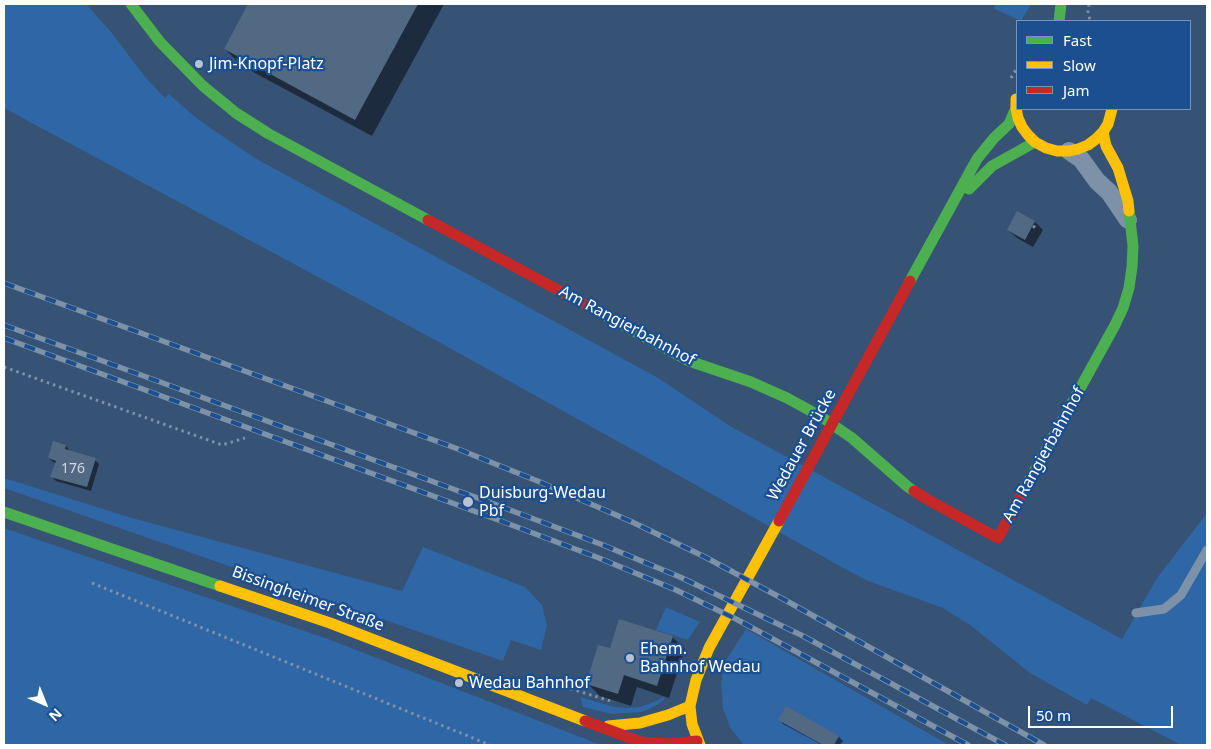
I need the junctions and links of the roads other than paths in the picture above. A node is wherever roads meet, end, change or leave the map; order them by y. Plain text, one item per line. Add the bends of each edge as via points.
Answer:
1 (131, 4) edge
2 (1061, 4) edge
3 (1059, 20) edge
4 (1016, 108) edge
5 (1016, 110) edge
6 (1112, 110) edge
7 (1103, 132) junction
8 (1035, 142) junction
9 (1068, 151) junction
10 (953, 204) junction
11 (1130, 223) junction
12 (4, 512) edge
13 (1207, 550) edge
14 (1136, 613) dead end
15 (690, 706) junction
16 (598, 726) junction
17 (699, 743) edge

1 - 11 street, Am Rangierbahnhof via 160,42 203,86 236,113 689,360 751,382 820,416 852,438 908,487 998,538 1123,308 1132,267
2 - 3 street
4 - 10 street, Wedauer Brücke via 1009,124 977,158
5 - 8 street via 1022,127
6 - 7 street
7 - 9 street via 1088,145
7 - 11 street, Am Rangierbahnhof via 1106,146 1118,168 1128,202
8 - 9 street via 1051,149
8 - 10 street, Wedauer Brücke via 992,166
9 - 11 street, Am Rangierbahnhof via 1081,159
10 - 15 street, Wedauer Brücke via 709,648
12 - 16 street, Bissingheimer Straße via 330,623
13 - 14 lane via 1181,595 1164,609
15 - 16 street, Bissingheimer Straße via 640,723
15 - 17 street, Bissingheimer Straße
16 - 17 street, Bissingheimer Straße via 641,742

